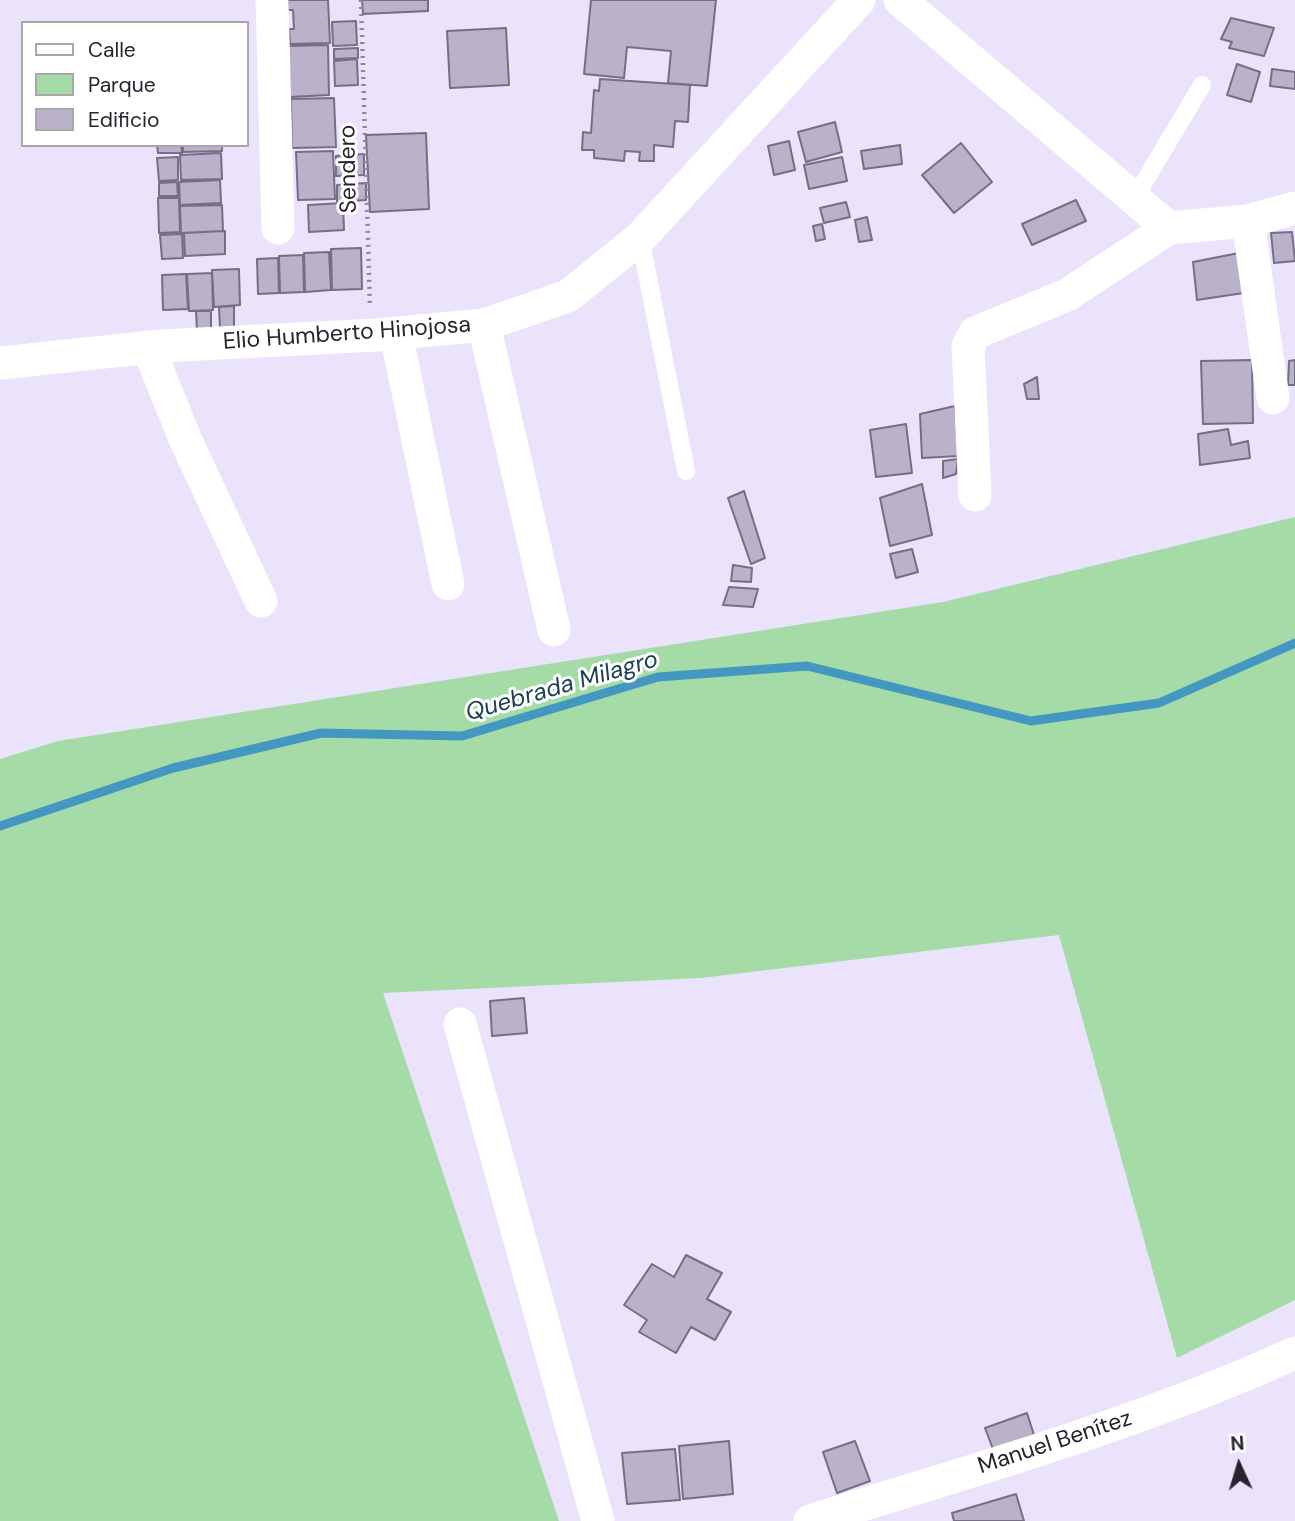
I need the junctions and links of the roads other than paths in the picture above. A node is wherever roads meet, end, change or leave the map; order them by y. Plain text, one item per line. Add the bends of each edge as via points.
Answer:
1 (272, 0) edge
2 (859, 0) edge
3 (900, 0) edge
4 (1202, 85) dead end
5 (1134, 199) junction
6 (1295, 208) edge
7 (1248, 221) junction
8 (278, 228) dead end
9 (1169, 228) junction
10 (640, 238) junction
11 (484, 325) junction
12 (386, 335) junction
13 (148, 347) junction
14 (0, 363) edge
15 (1273, 398) dead end
16 (686, 471) dead end
17 (975, 495) dead end
18 (448, 584) dead end
19 (261, 601) dead end
20 (554, 630) dead end
21 (460, 1024) dead end
22 (1295, 1353) edge
23 (598, 1521) edge
24 (810, 1521) edge

1 - 8 street
2 - 10 street, Elio Humberto Hinojosa
3 - 5 street
4 - 5 lane
5 - 9 street
6 - 7 street
7 - 9 street
7 - 15 street
9 - 17 street via 1067,295 975,333 968,346
10 - 11 street, Elio Humberto Hinojosa via 568,296
10 - 16 lane
11 - 12 street, Elio Humberto Hinojosa
11 - 20 street
12 - 13 street, Elio Humberto Hinojosa
12 - 18 street
13 - 14 street, Elio Humberto Hinojosa
13 - 19 street
21 - 23 street
22 - 24 street, Manuel Benítez via 1221,1387 1081,1436

